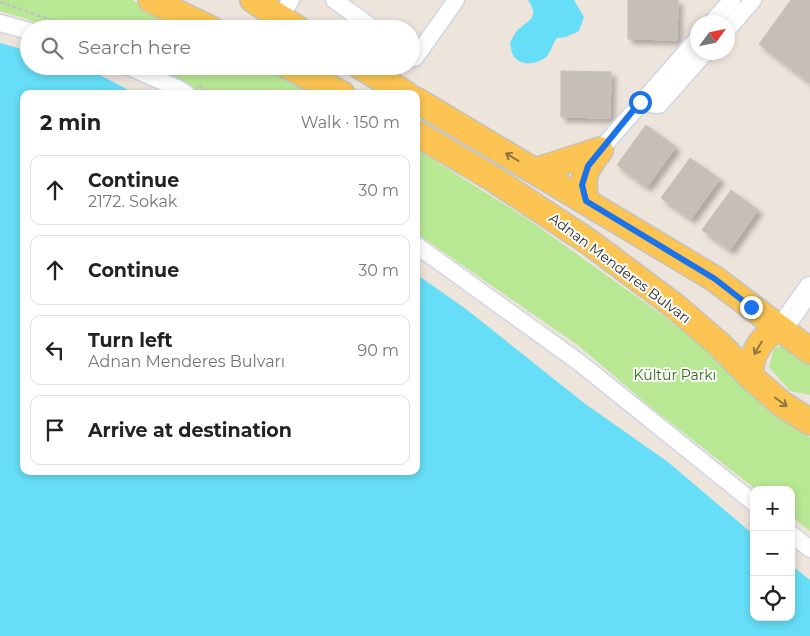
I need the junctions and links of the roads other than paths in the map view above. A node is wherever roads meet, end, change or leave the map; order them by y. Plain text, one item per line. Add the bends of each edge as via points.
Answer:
1 (151, 0) edge
2 (253, 0) edge
3 (334, 0) edge
4 (456, 0) edge
5 (732, 0) edge
6 (753, 0) edge
7 (289, 15) edge
8 (718, 15) edge
9 (192, 20) edge
10 (362, 20) edge
11 (735, 21) edge
12 (0, 23) edge
13 (20, 29) edge
14 (690, 47) edge
15 (420, 51) edge
16 (699, 60) edge
17 (147, 75) edge
18 (305, 75) edge
19 (375, 75) edge
20 (180, 90) edge
21 (334, 90) edge
22 (399, 90) edge
23 (420, 102) edge
24 (640, 102) junction
25 (420, 135) edge
26 (600, 150) junction
27 (535, 171) junction
28 (586, 201) junction
29 (420, 248) edge
30 (810, 288) edge
31 (781, 329) junction
32 (810, 351) edge
33 (751, 377) junction
34 (810, 421) edge
35 (750, 501) edge
36 (795, 537) edge
37 (810, 549) edge

1 - 9 main road
2 - 7 main road
3 - 10 street
4 - 15 street
5 - 8 street
6 - 11 street
12 - 13 street
14 - 24 street
16 - 24 street via 659,105
17 - 20 street
18 - 21 main road
19 - 22 main road
27 -> 23 main road
24 - 26 street
25 - 33 main road, Adnan Menderes Bulvarı via 589,242 683,314
26 - 27 main road
26 - 28 main road via 588,166 582,185
27 - 28 main road
28 - 31 main road via 715,279
29 - 35 street via 580,363
30 - 31 street
31 - 32 main road
31 -> 33 main road via 774,330 762,340 754,354
33 -> 34 main road, Adnan Menderes Bulvarı via 782,404
36 - 37 street

